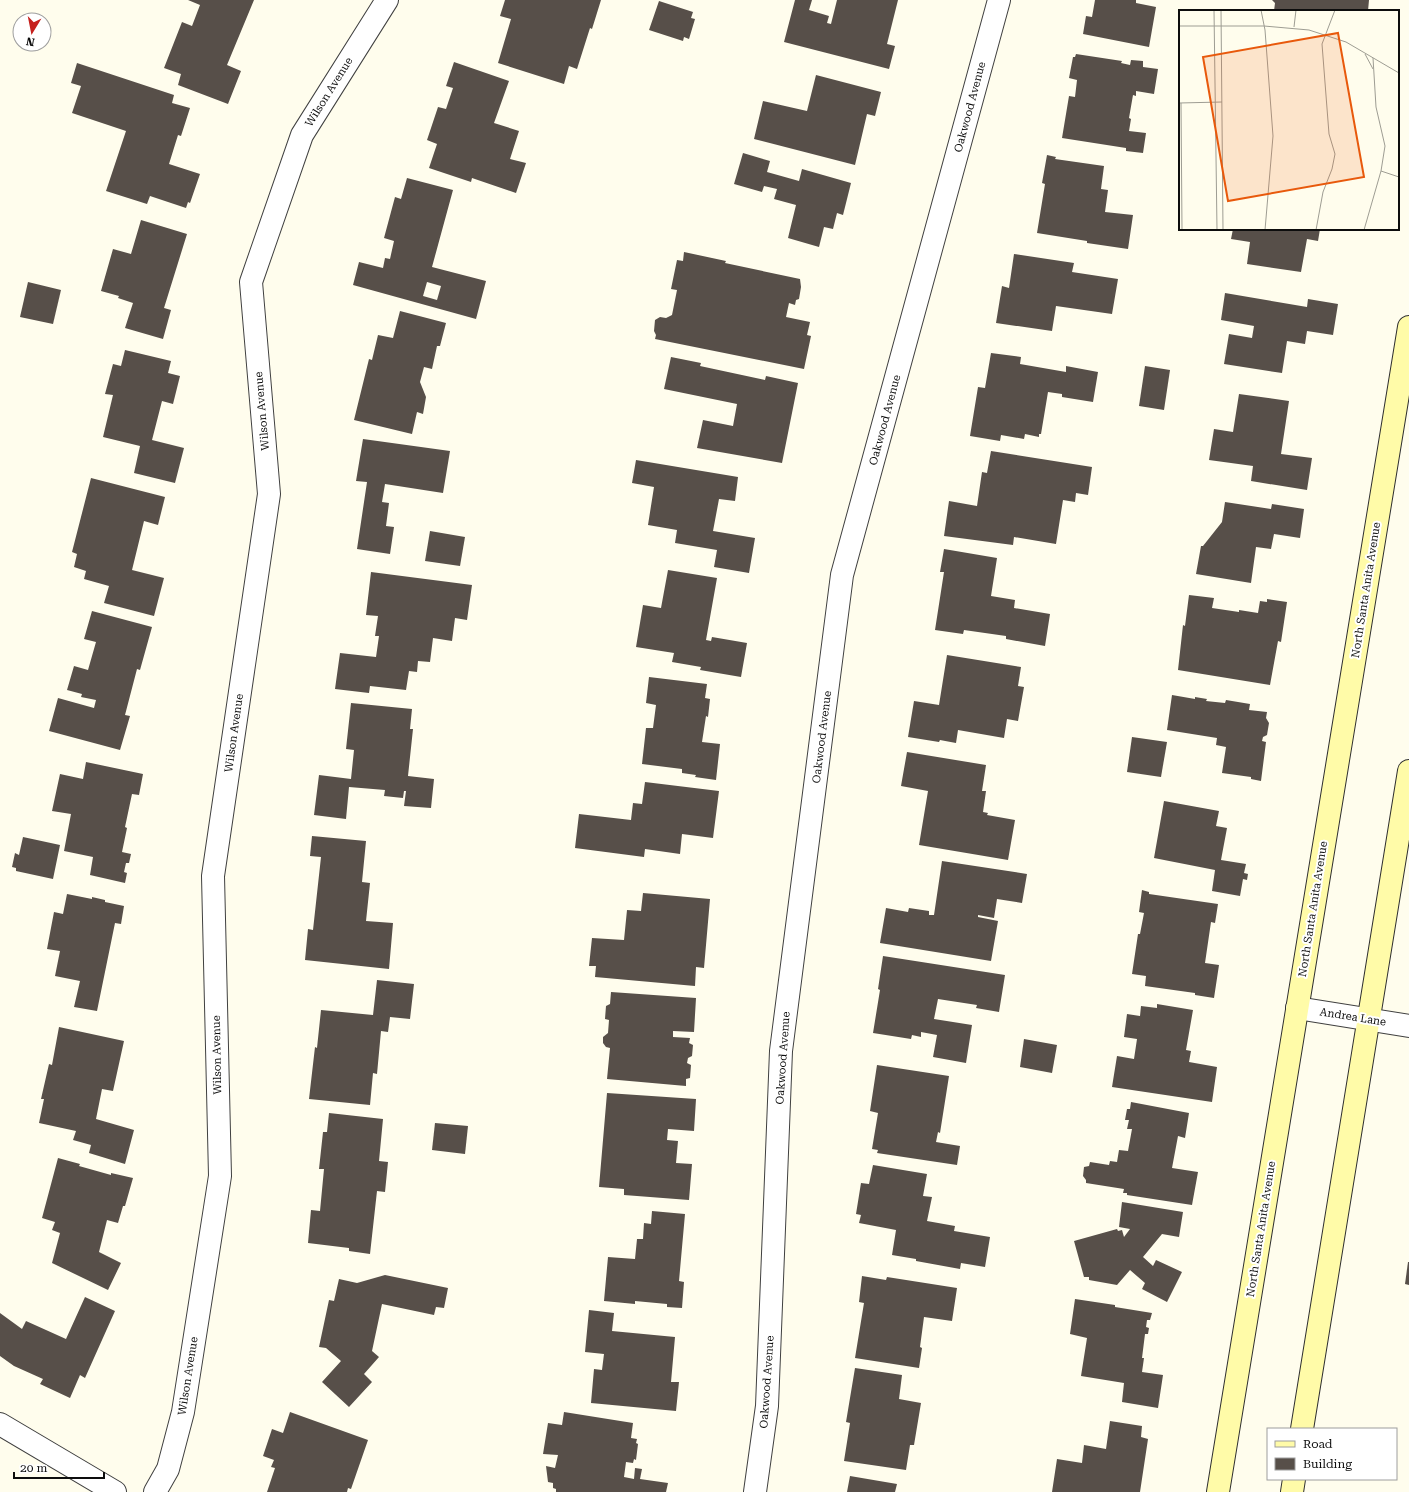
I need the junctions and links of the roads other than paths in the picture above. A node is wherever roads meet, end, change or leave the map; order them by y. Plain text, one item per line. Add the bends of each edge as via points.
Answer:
1 (387, 0) edge
2 (999, 0) edge
3 (1409, 327) edge
4 (1409, 771) edge
5 (1297, 1008) junction
6 (1369, 1019) junction
7 (1409, 1026) edge
8 (0, 1424) edge
9 (1302, 1428) edge
10 (1294, 1480) edge
11 (116, 1492) edge
12 (156, 1492) edge
13 (755, 1492) edge
14 (1218, 1492) edge
15 (1292, 1492) edge

1 - 12 street, Wilson Avenue via 302,135 251,282 269,494 213,876 220,1176 183,1412 168,1469
2 - 13 street, Oakwood Avenue via 842,575 781,1051 767,1406
3 - 5 street, North Santa Anita Avenue
4 - 6 street
5 - 6 street, Andrea Lane
5 - 14 street, North Santa Anita Avenue
6 - 7 street, Andrea Lane
6 - 9 street
8 - 11 street
10 - 15 street

